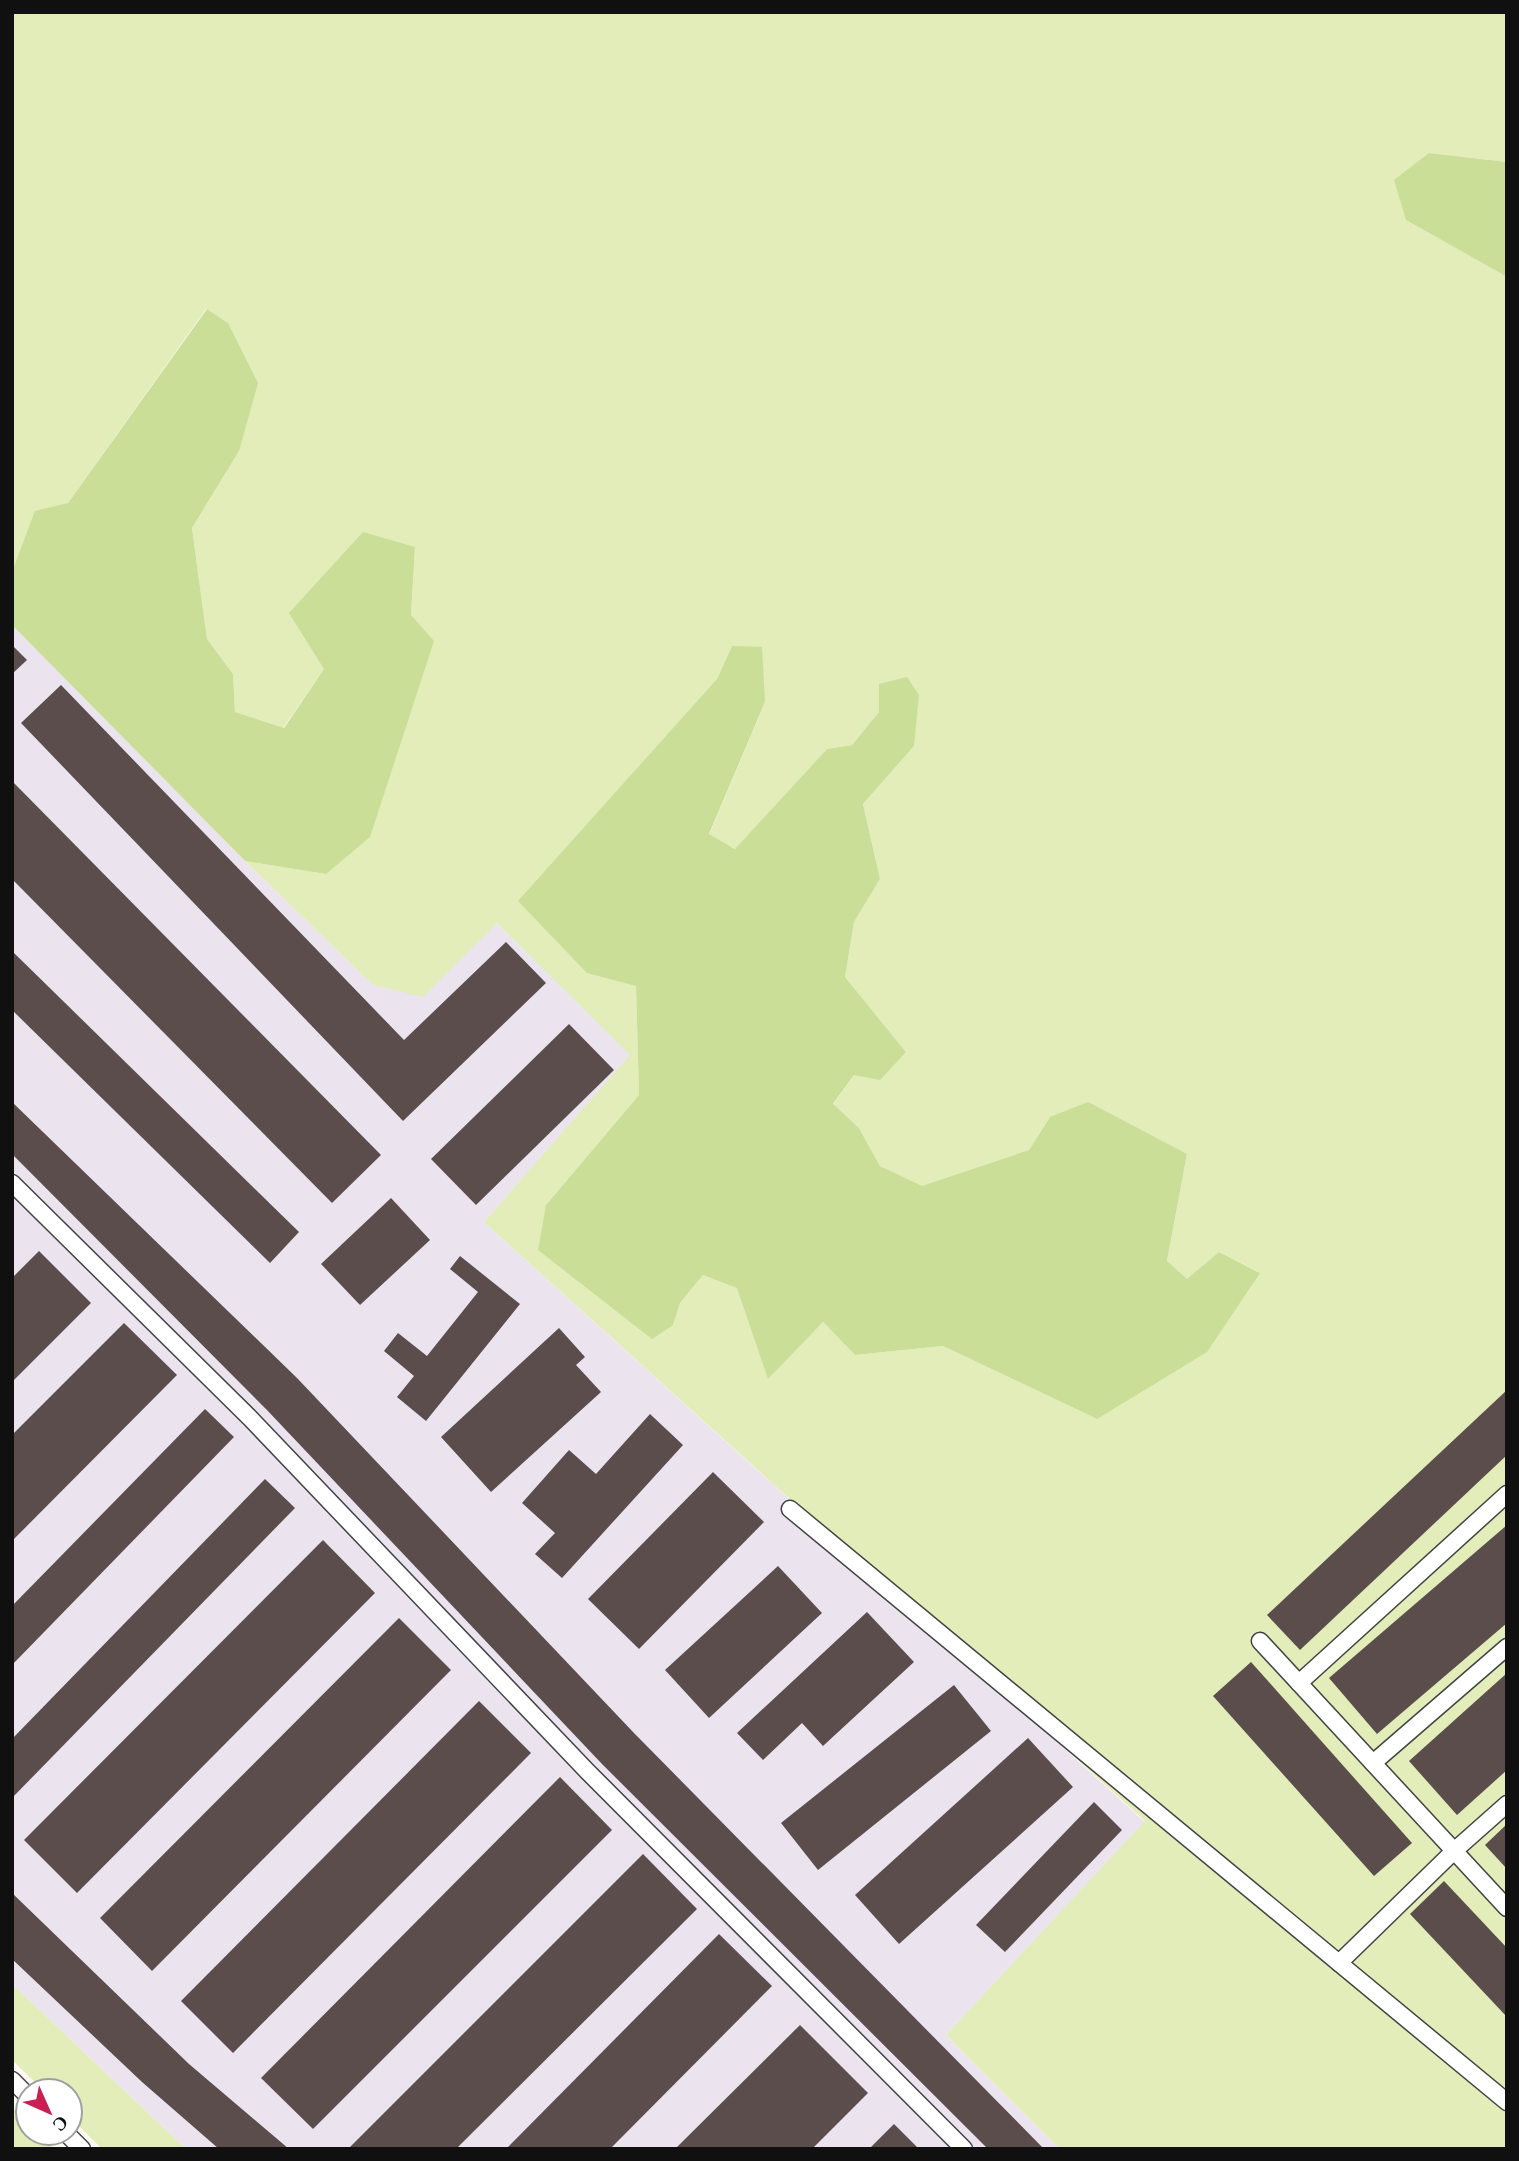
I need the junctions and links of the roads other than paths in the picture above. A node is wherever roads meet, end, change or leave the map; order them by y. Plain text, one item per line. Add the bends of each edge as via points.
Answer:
1 (12, 1183) edge
2 (1507, 1494) edge
3 (790, 1509) dead end
4 (1260, 1641) dead end
5 (1507, 1647) edge
6 (1299, 1683) junction
7 (1373, 1763) junction
8 (1507, 1804) edge
9 (1454, 1851) junction
10 (1507, 1908) edge
11 (1339, 1963) junction
12 (1507, 2102) edge
13 (964, 2149) edge

1 - 13 lane via 250,1418 587,1771
2 - 6 lane
3 - 11 lane
4 - 6 lane
5 - 7 lane
6 - 7 lane
7 - 9 lane
8 - 9 lane
9 - 10 lane
9 - 11 lane
11 - 12 lane

